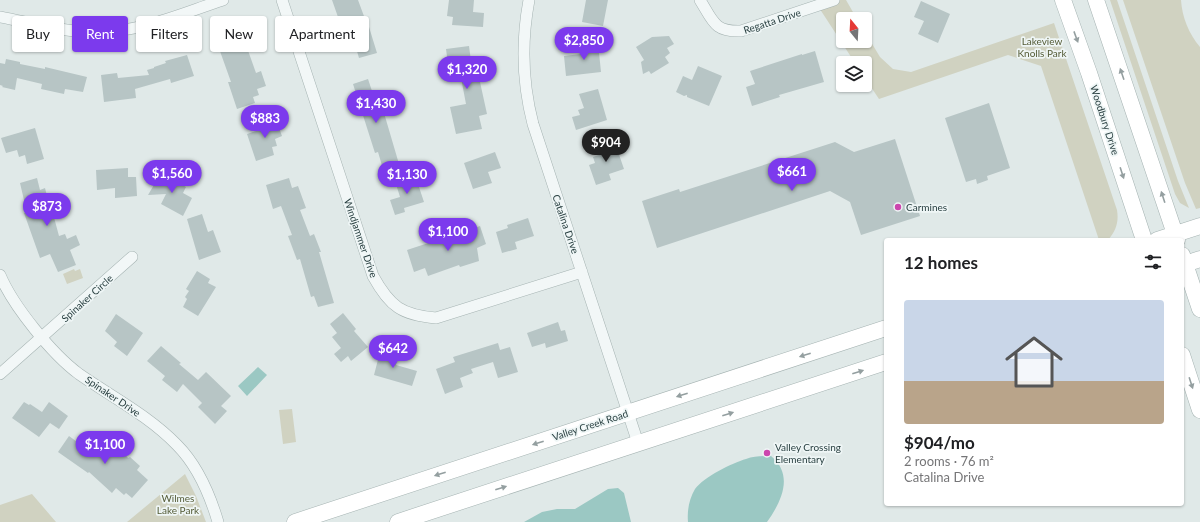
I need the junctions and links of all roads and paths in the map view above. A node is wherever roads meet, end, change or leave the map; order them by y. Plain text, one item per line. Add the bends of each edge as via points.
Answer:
1 (223, 0) edge
2 (282, 0) edge
3 (529, 0) edge
4 (700, 0) edge
5 (834, 0) edge
6 (1063, 0) edge
7 (1096, 0) edge
8 (0, 17) edge
9 (1200, 226) edge
10 (1176, 237) edge
11 (1143, 238) edge
12 (132, 257) dead end
13 (1187, 260) edge
14 (582, 272) junction
15 (0, 275) edge
16 (1200, 309) edge
17 (884, 329) edge
18 (41, 338) junction
19 (1184, 361) edge
20 (884, 363) edge
21 (0, 374) edge
22 (1200, 410) edge
23 (628, 413) junction
24 (638, 443) junction
25 (218, 522) edge
26 (295, 522) edge
27 (398, 522) edge

1 - 8 street via 128,30 81,31
2 - 14 street, Windjammer Drive via 373,276 390,301 403,311 420,317 436,318
3 - 14 street, Catalina Drive via 524,28 527,98 533,124
4 - 5 street, Regatta Drive via 716,26 727,32 742,31
6 -> 11 main road, Woodbury Drive
10 -> 7 main road
9 - 10 main road
12 - 18 street, Spinaker Circle
13 - 16 main road
14 - 23 street, Catalina Drive
15 - 18 street, Spinaker Drive
17 -> 23 main road, Valley Creek Road
18 - 21 street, Spinaker Circle
18 - 25 street, Spinaker Drive via 77,372 154,423 178,445 194,467
19 -> 22 main road
24 -> 20 main road
23 - 24 street, Catalina Drive
23 -> 26 main road, Valley Creek Road
27 -> 24 main road

